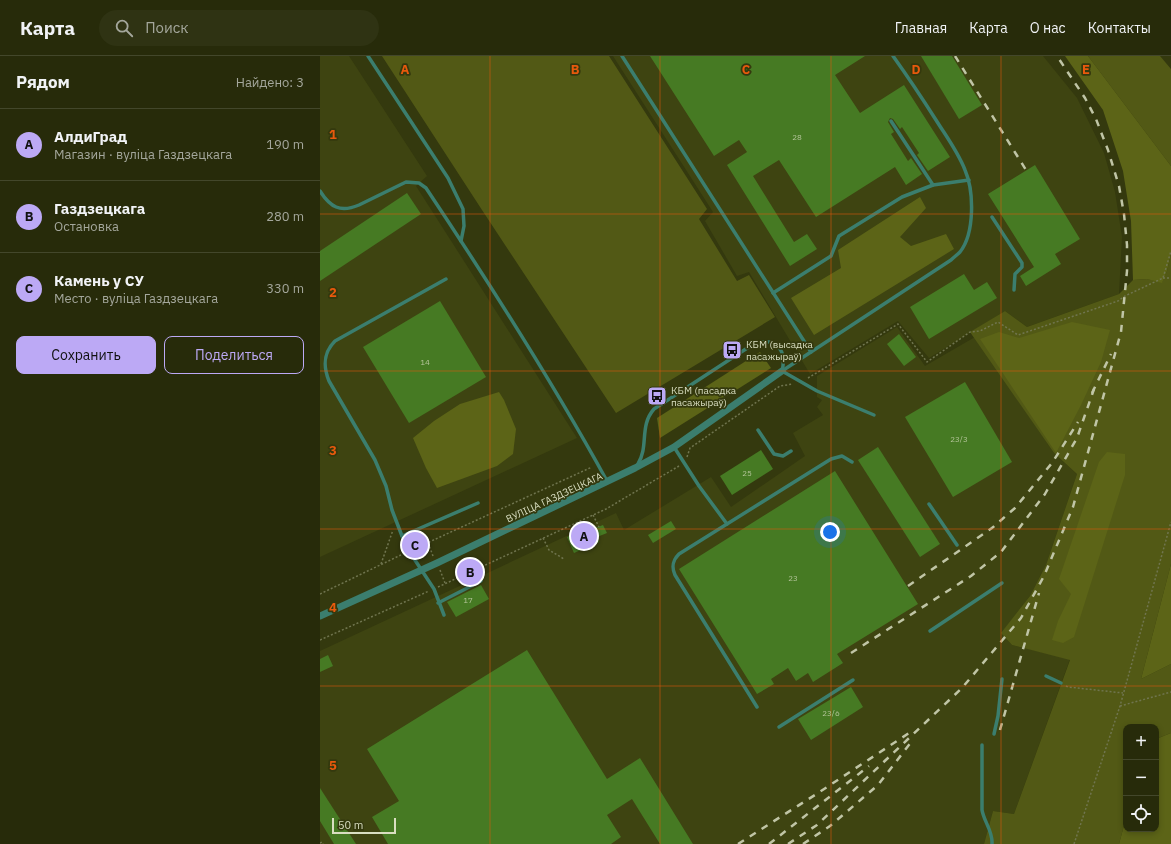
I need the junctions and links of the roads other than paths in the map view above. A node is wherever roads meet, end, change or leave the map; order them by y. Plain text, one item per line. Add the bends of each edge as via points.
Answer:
1 (368, 56) edge
2 (622, 56) edge
3 (894, 56) edge
4 (891, 121) dead end
5 (969, 180) junction
6 (933, 185) junction
7 (320, 191) edge
8 (992, 216) dead end
9 (461, 241) junction
10 (446, 279) dead end
11 (1014, 290) dead end
12 (773, 293) junction
13 (811, 352) junction
14 (782, 371) junction
15 (874, 416) dead end
16 (758, 430) dead end
17 (674, 447) junction
18 (791, 452) dead end
19 (852, 462) dead end
20 (635, 468) junction
21 (608, 482) junction
22 (478, 503) dead end
23 (929, 504) dead end
24 (727, 524) junction
25 (402, 536) junction
26 (957, 546) dead end
27 (421, 570) junction
28 (481, 581) dead end
29 (1002, 583) dead end
30 (438, 602) junction
31 (444, 615) dead end
32 (320, 616) edge
33 (930, 631) dead end
34 (1046, 676) dead end
35 (1002, 679) dead end
36 (853, 680) dead end
37 (1061, 683) road end
38 (757, 706) dead end
39 (779, 727) dead end
40 (994, 734) dead end
41 (982, 745) dead end
42 (992, 844) edge

1 - 9 lane via 448,178 463,209 464,226
2 - 12 lane
3 - 5 lane via 953,146
4 - 6 lane
5 - 6 lane
5 - 13 lane via 970,223 960,252
6 - 12 lane via 902,197 838,236 831,256
7 - 9 lane via 332,205 345,209 359,205 406,182 419,183 426,188
8 - 11 lane via 1022,263 1022,267 1015,274
9 - 21 lane via 572,418
10 - 25 lane via 335,341 326,353 326,375 379,469
12 - 13 lane
13 - 14 lane
14 - 15 lane via 817,391
14 - 17 street, ВУЛІЦА ГАЗДЗЕЦКАГА
14 - 20 lane via 782,351 771,342 762,341 755,343 658,406 648,415 643,452
16 - 18 lane via 774,454 783,456
17 - 20 street, ВУЛІЦА ГАЗДЗЕЦКАГА
17 - 24 lane via 698,486
19 - 24 lane via 842,456 831,459
20 - 21 street, ВУЛІЦА ГАЗДЗЕЦКАГА
21 - 27 street, ВУЛІЦА ГАЗДЗЕЦКАГА
22 - 25 lane
23 - 26 lane
24 - 38 lane via 675,557 672,566 675,575
25 - 27 lane
27 - 30 lane via 434,589
27 - 32 street, ВУЛІЦА ГАЗДЗЕЦКАГА
28 - 30 lane
29 - 33 lane
30 - 31 lane
34 - 37 lane
35 - 40 lane
36 - 39 lane
41 - 42 lane via 982,810 990,830

